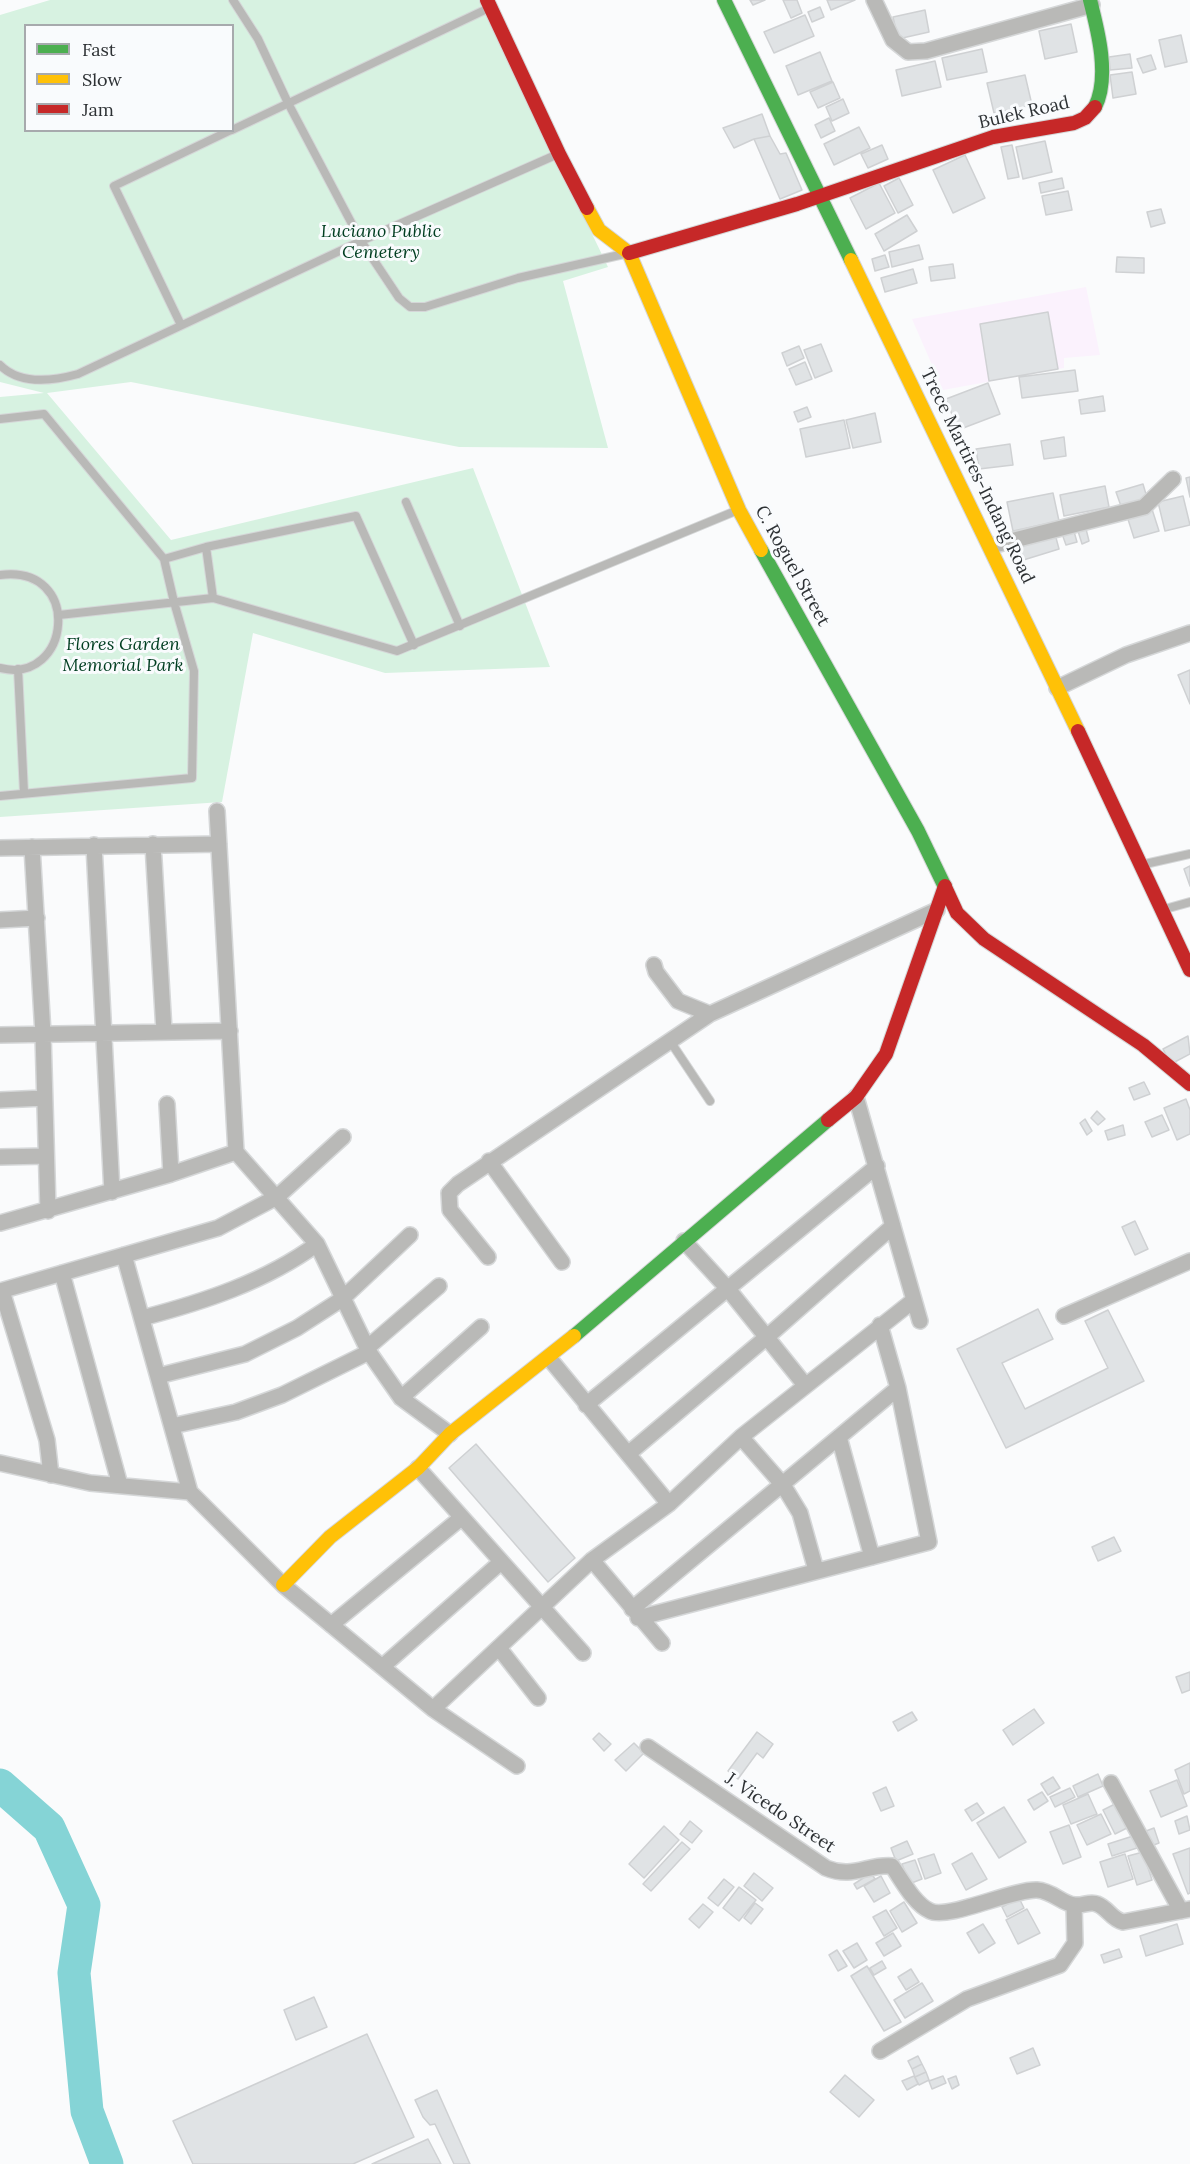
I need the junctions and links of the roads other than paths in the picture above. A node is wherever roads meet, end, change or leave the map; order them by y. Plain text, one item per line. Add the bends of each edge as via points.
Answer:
1 (233, 0) edge
2 (724, 0) edge
3 (874, 0) edge
4 (1091, 3) edge
5 (489, 4) edge
6 (288, 103) junction
7 (234, 129) edge
8 (228, 132) edge
9 (559, 154) junction
10 (820, 197) junction
11 (361, 241) junction
12 (629, 253) junction
13 (181, 325) junction
14 (0, 365) edge
15 (0, 419) edge
16 (1173, 479) dead end
17 (406, 502) dead end
18 (740, 510) junction
19 (991, 546) junction
20 (206, 547) junction
21 (164, 560) junction
22 (0, 575) edge
23 (213, 598) junction
24 (174, 602) junction
25 (59, 615) junction
26 (460, 626) junction
27 (1190, 633) edge
28 (414, 645) junction
29 (0, 668) edge
30 (18, 669) junction
31 (1057, 688) junction
32 (24, 794) junction
33 (0, 796) edge
34 (217, 811) dead end
35 (153, 844) junction
36 (219, 844) junction
37 (94, 845) junction
38 (32, 847) junction
39 (0, 848) edge
40 (1190, 854) edge
41 (1140, 865) junction
42 (945, 886) junction
43 (1190, 902) edge
44 (938, 910) junction
45 (1162, 910) junction
46 (37, 918) junction
47 (0, 920) edge
48 (654, 965) dead end
49 (1190, 970) edge
50 (710, 1014) junction
51 (164, 1031) junction
52 (230, 1031) junction
53 (104, 1033) junction
54 (43, 1034) junction
55 (0, 1035) edge
56 (670, 1041) junction
57 (1190, 1084) edge
58 (856, 1097) junction
59 (44, 1098) junction
60 (0, 1100) edge
61 (710, 1101) dead end
62 (167, 1104) dead end
63 (343, 1137) dead end
64 (236, 1152) junction
65 (46, 1156) junction
66 (0, 1157) edge
67 (489, 1161) junction
68 (877, 1166) junction
69 (171, 1174) junction
70 (112, 1192) junction
71 (277, 1197) junction
72 (48, 1211) junction
73 (0, 1223) edge
74 (893, 1226) junction
75 (410, 1235) dead end
76 (684, 1241) junction
77 (317, 1244) junction
78 (124, 1255) junction
79 (488, 1257) dead end
80 (1190, 1261) edge
81 (562, 1262) dead end
82 (62, 1273) junction
83 (439, 1286) dead end
84 (728, 1289) junction
85 (1, 1291) edge
86 (342, 1299) junction
87 (914, 1300) junction
88 (1064, 1316) dead end
89 (142, 1318) junction
90 (920, 1321) dead end
91 (880, 1325) junction
92 (481, 1327) dead end
93 (768, 1336) junction
94 (368, 1350) junction
95 (549, 1358) junction
96 (158, 1376) junction
97 (805, 1385) junction
98 (898, 1388) junction
99 (401, 1398) junction
100 (586, 1405) junction
101 (172, 1426) junction
102 (450, 1434) junction
103 (741, 1437) junction
104 (840, 1437) junction
105 (628, 1454) junction
106 (0, 1463) edge
107 (418, 1468) junction
108 (51, 1475) junction
109 (120, 1485) junction
110 (783, 1485) junction
111 (190, 1492) junction
112 (669, 1504) junction
113 (461, 1518) junction
114 (872, 1557) junction
115 (592, 1560) junction
116 (501, 1562) junction
117 (816, 1570) junction
118 (283, 1585) junction
119 (541, 1608) junction
120 (635, 1613) junction
121 (331, 1624) junction
122 (662, 1643) dead end
123 (499, 1648) junction
124 (583, 1653) dead end
125 (382, 1667) junction
126 (538, 1698) dead end
127 (433, 1709) junction
128 (648, 1747) dead end
129 (517, 1766) dead end
130 (1111, 1783) dead end
131 (1074, 1905) junction
132 (1186, 1910) edge
133 (880, 2052) dead end

1 - 6 lane via 258,39
2 - 10 street, Trece Martires-Indang Road
3 - 4 street via 893,40 908,52 926,51
4 - 10 street, Bulek Road via 1100,56 1100,94 1092,112 1084,118 991,138
5 - 6 lane
5 - 9 street
6 - 7 lane
6 - 11 lane
8 - 13 lane via 114,186
9 - 11 lane
9 - 12 street via 599,230
10 - 12 street, Bulek Road
10 - 19 street, Trece Martires-Indang Road
11 - 12 lane via 399,298 417,308 518,278
11 - 13 lane
12 - 18 street, C. Roguel Street
13 - 14 lane via 62,378 21,377
15 - 21 lane via 44,414
16 - 19 street via 1144,507
17 - 26 lane
18 - 26 lane
18 - 42 street, C. Roguel Street
19 - 31 street, Trece Martires-Indang Road
20 - 21 lane
20 - 23 lane
20 - 28 lane via 356,516
21 - 24 lane
22 - 25 lane via 26,576 38,582 52,596
23 - 24 lane
23 - 28 lane via 397,651
24 - 25 lane
24 - 32 lane via 196,685 192,778
25 - 30 lane via 50,650 36,663
26 - 28 lane
27 - 31 street via 1126,655
29 - 30 lane
30 - 32 lane
31 - 41 street, Trece Martires-Indang Road
32 - 33 lane
34 - 36 street
35 - 36 street
35 - 37 street
35 - 51 street
36 - 52 street
37 - 38 street
37 - 53 street
38 - 39 street
38 - 46 street
40 - 41 lane
41 - 45 street, Trece Martires-Indang Road
42 - 44 street
42 - 57 street, C. Roguel Street via 957,913 984,939 1143,1045
43 - 45 lane
44 - 50 street
44 - 58 street via 886,1054
45 - 49 street, Trece Martires-Indang Road
46 - 47 street
46 - 54 street
48 - 50 street via 678,1001
50 - 56 street
51 - 52 street
51 - 53 street
52 - 64 street
53 - 54 street
53 - 70 street
54 - 55 street
54 - 59 street
56 - 61 lane
56 - 67 street
58 - 68 street
58 - 76 street
59 - 60 street
59 - 65 street
62 - 69 street
63 - 71 street
64 - 69 street
64 - 71 street
65 - 66 street
65 - 72 street
67 - 79 street via 458,1184 447,1200 450,1210
67 - 81 street
68 - 74 street
68 - 84 street
69 - 70 street
70 - 72 street
71 - 77 street
71 - 78 street via 218,1228
72 - 73 street
74 - 87 street
74 - 93 street
75 - 86 street
76 - 84 street
76 - 95 street
77 - 86 street
77 - 89 street via 299,1258 238,1288
78 - 82 street
78 - 89 street
80 - 88 street
82 - 85 street
82 - 109 street
83 - 94 street
84 - 93 street
84 - 100 street
85 - 108 street via 47,1440
86 - 94 street
86 - 96 street via 297,1328 245,1354
87 - 90 street
87 - 91 street
89 - 96 street
91 - 97 street
91 - 98 street
92 - 99 street
93 - 97 street
93 - 105 street
94 - 99 street
94 - 101 street via 282,1395 236,1412
95 - 100 street
95 - 102 street
96 - 101 street
97 - 103 street
98 - 104 street
98 - 114 street via 929,1542
99 - 102 street
100 - 105 street
101 - 111 street
102 - 107 street
103 - 110 street
103 - 112 street
104 - 110 street
104 - 114 street
105 - 112 street
106 - 108 street
107 - 113 street
107 - 118 street via 330,1537
108 - 109 street
109 - 111 street
110 - 117 street via 800,1513
110 - 120 street
111 - 118 street
112 - 115 street
113 - 116 street
113 - 121 street
114 - 117 street
115 - 119 street
115 - 120 street
116 - 119 street
116 - 125 street
117 - 120 street
118 - 121 street
119 - 123 street
119 - 124 street
120 - 122 street
121 - 125 street
123 - 126 street
123 - 127 street
125 - 127 street
127 - 129 street
128 - 131 street, J. Vicedo Street via 826,1868 855,1873 892,1866 916,1899 931,1912 946,1912 1037,1890 1051,1892
130 - 132 street
131 - 132 street, J. Vicedo Street via 1093,1902 1114,1920 1123,1922
131 - 133 street via 1075,1942 1060,1965 966,2000

